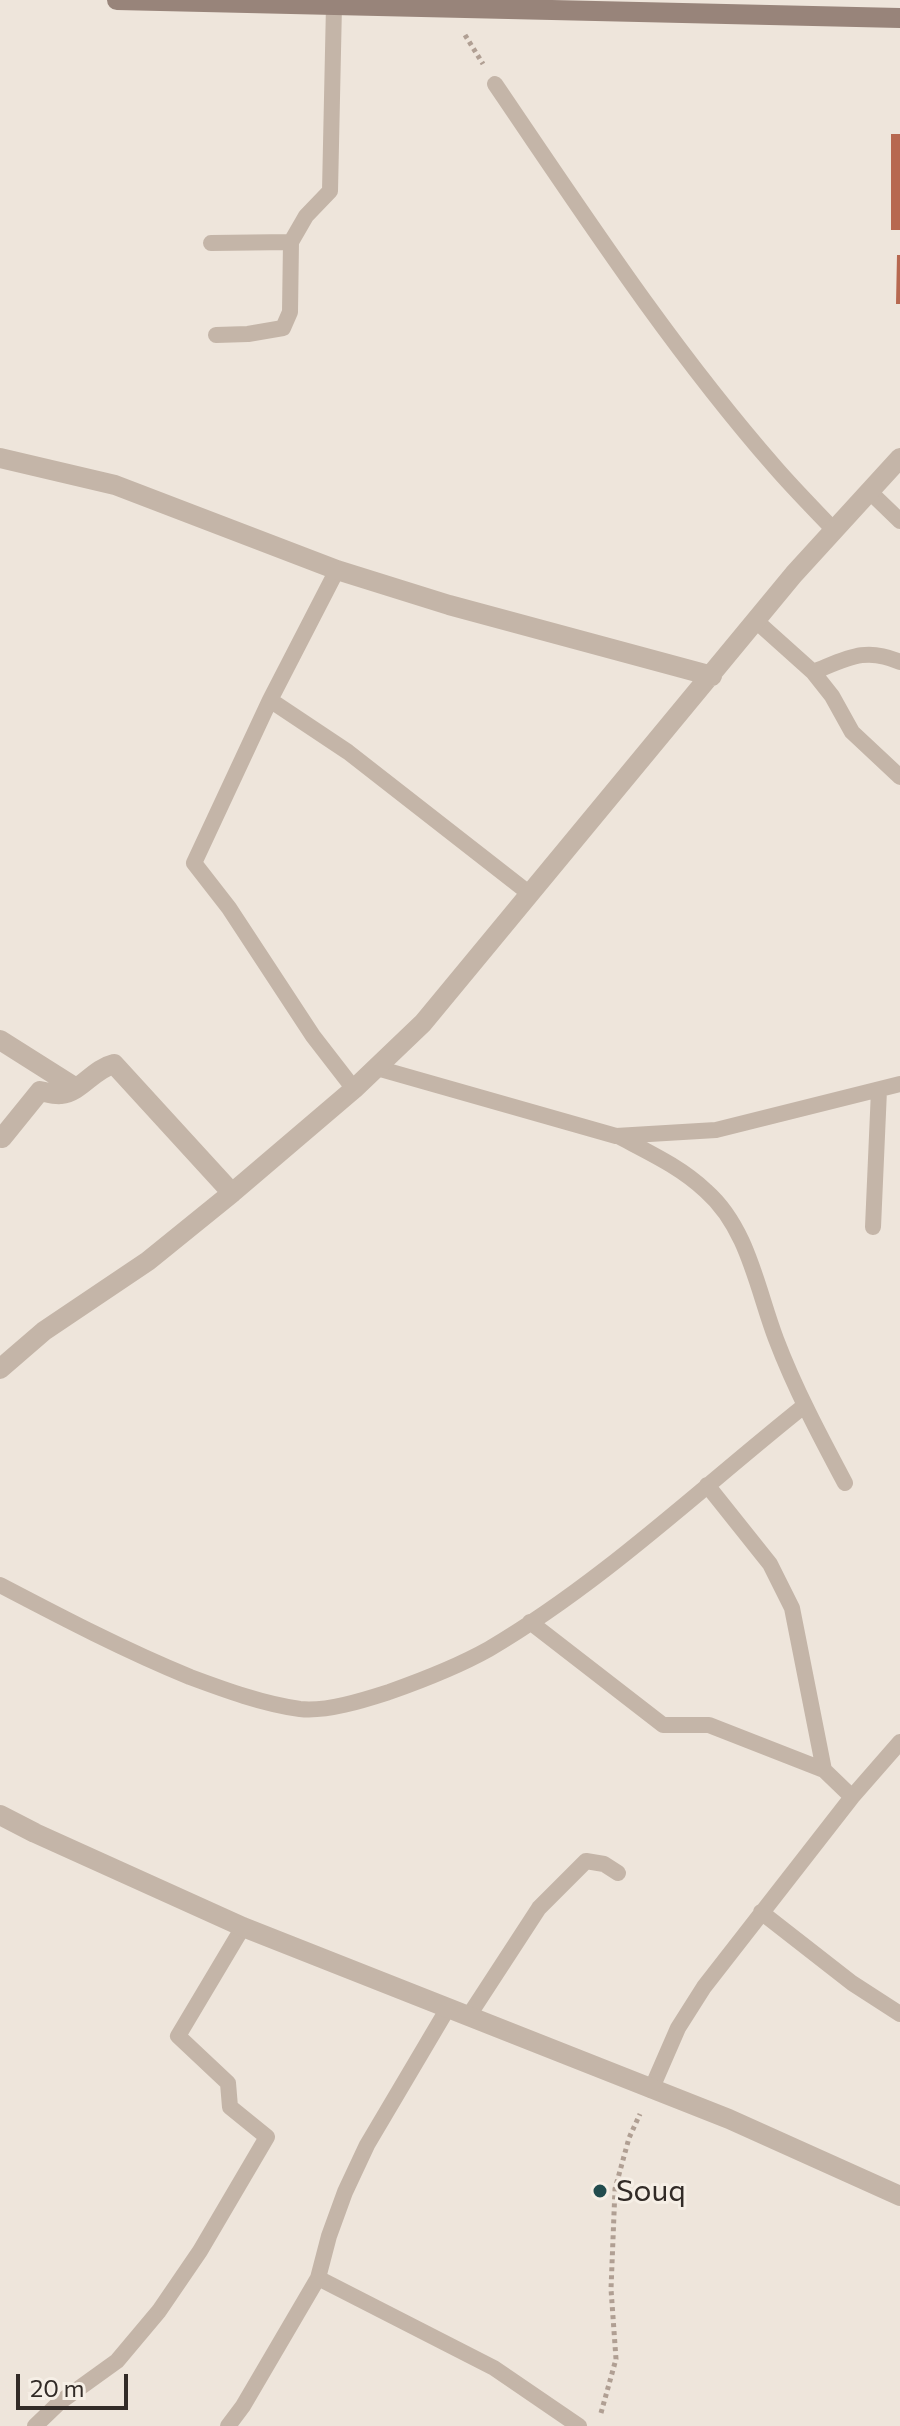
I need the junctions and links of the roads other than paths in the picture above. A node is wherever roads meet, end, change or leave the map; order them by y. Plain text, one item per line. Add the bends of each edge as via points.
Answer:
1 (117, 0) edge
2 (334, 5) junction
3 (900, 18) edge
4 (495, 84) road end
5 (291, 242) junction
6 (211, 243) dead end
7 (216, 335) dead end
8 (0, 458) edge
9 (900, 458) edge
10 (869, 491) junction
11 (900, 521) edge
12 (833, 529) junction
13 (337, 570) junction
14 (755, 620) junction
15 (900, 662) edge
16 (813, 672) junction
17 (712, 676) junction
18 (270, 700) junction
19 (900, 777) edge
20 (530, 894) junction
21 (0, 1040) edge
22 (377, 1068) junction
23 (900, 1084) edge
24 (76, 1088) junction
25 (354, 1089) junction
26 (879, 1090) junction
27 (616, 1136) junction
28 (2, 1138) dead end
29 (232, 1193) junction
30 (873, 1227) dead end
31 (44, 1331) junction
32 (0, 1348) edge
33 (0, 1369) edge
34 (804, 1406) junction
35 (845, 1483) dead end
36 (707, 1485) junction
37 (0, 1585) edge
38 (530, 1622) junction
39 (900, 1742) edge
40 (824, 1770) junction
41 (852, 1797) junction
42 (0, 1815) edge
43 (618, 1873) dead end
44 (761, 1912) junction
45 (243, 1927) junction
46 (448, 2008) junction
47 (900, 2014) edge
48 (468, 2017) junction
49 (651, 2090) junction
50 (900, 2196) edge
51 (318, 2278) junction
52 (35, 2426) edge
53 (228, 2426) edge
54 (579, 2426) edge

1 - 2 street
2 - 3 street
2 - 5 lane via 330,191
4 - 12 lane via 715,394
5 - 6 lane
5 - 7 lane via 290,312 283,328
8 - 13 street via 115,485
9 - 10 street
10 - 11 lane
10 - 12 street
12 - 14 street
13 - 17 street
13 - 18 lane
14 - 16 lane
14 - 17 street
15 - 16 lane via 862,653
16 - 19 lane via 852,732
17 - 20 street
18 - 20 lane via 348,752
18 - 25 lane via 194,863
20 - 22 street via 423,1023
21 - 24 street
22 - 25 street
22 - 27 lane
23 - 26 lane
24 - 28 street via 61,1094 40,1091
24 - 29 street via 114,1064
25 - 29 street
26 - 27 lane via 716,1130
26 - 30 lane
27 - 34 lane via 667,1162 707,1191 730,1219
29 - 31 street via 148,1261
31 - 32 street
31 - 33 street
34 - 35 lane
34 - 36 lane
36 - 38 lane via 570,1597
36 - 40 lane via 770,1564 792,1608
37 - 38 lane via 150,1660 214,1686 303,1709 342,1705 417,1682 488,1649
38 - 40 lane via 663,1725 709,1725
39 - 41 lane
40 - 41 lane
41 - 44 lane
42 - 45 street
43 - 48 lane via 586,1861 539,1908
44 - 47 lane
44 - 49 lane via 678,2028
45 - 46 street
45 - 52 lane via 178,2036 228,2083 230,2107 267,2137 159,2311 117,2361
46 - 48 street
46 - 51 lane via 367,2145 345,2192
48 - 49 street
49 - 50 street
51 - 53 lane
51 - 54 lane via 494,2368

